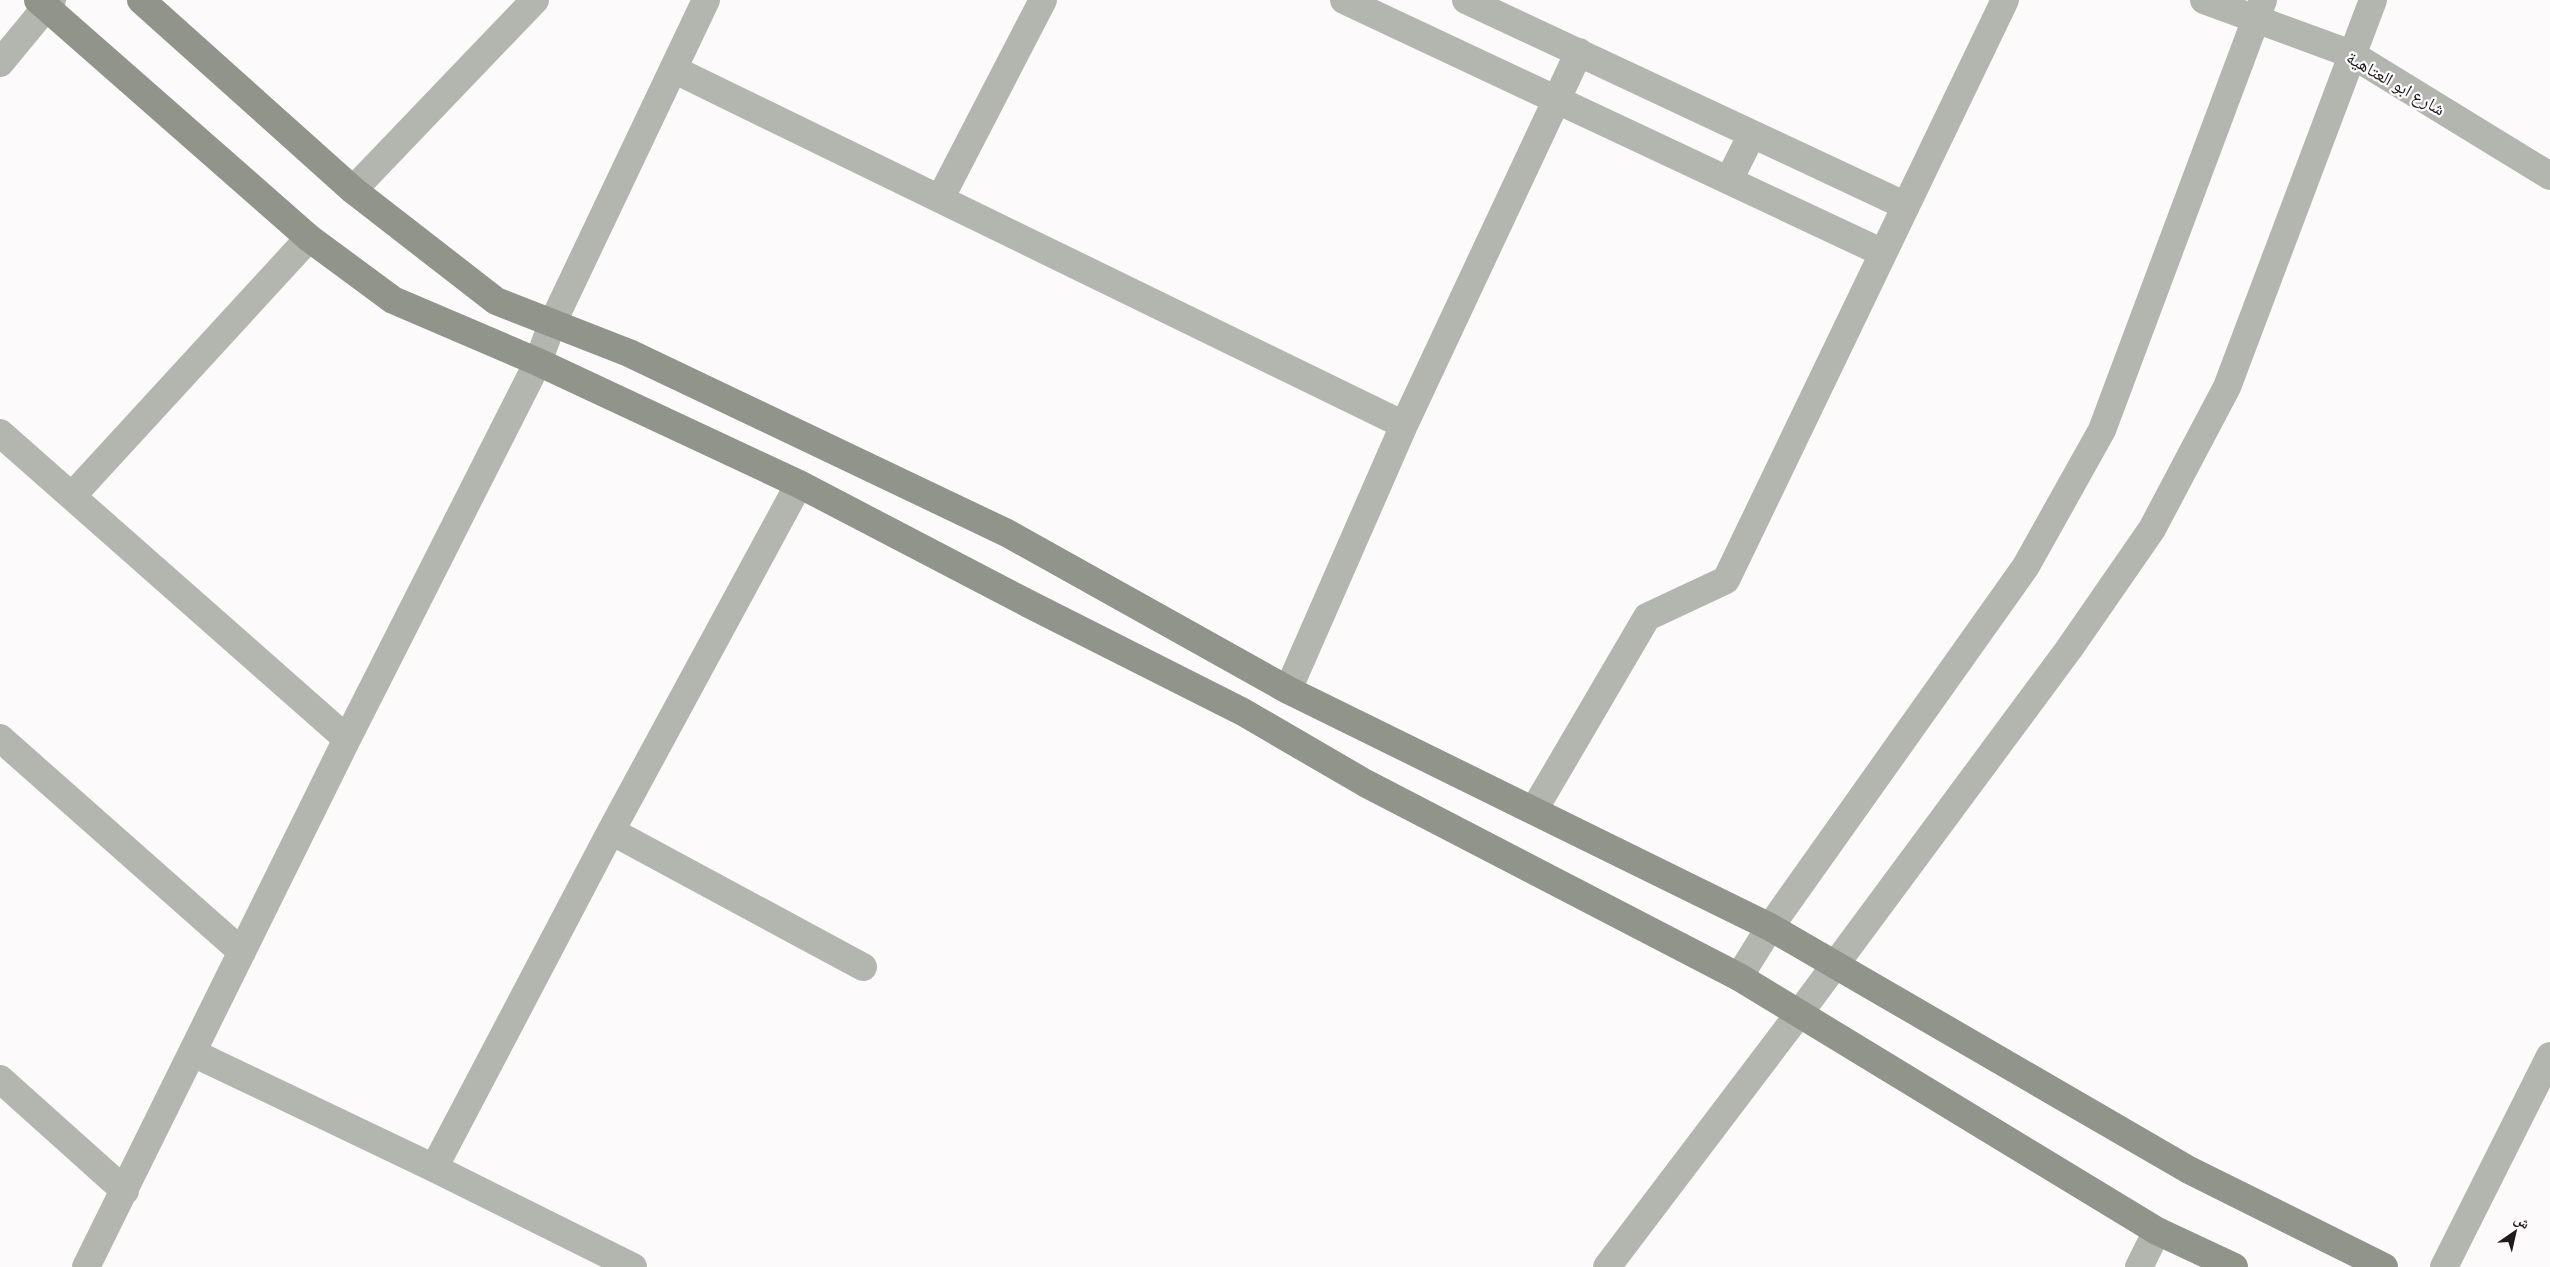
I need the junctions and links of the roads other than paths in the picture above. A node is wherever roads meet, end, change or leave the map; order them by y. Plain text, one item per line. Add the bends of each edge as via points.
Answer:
1 (141, 0) edge
2 (535, 0) edge
3 (706, 0) edge
4 (1043, 0) edge
5 (1344, 0) edge
6 (1466, 0) edge
7 (2005, 0) edge
8 (2204, 0) edge
9 (2373, 0) edge
10 (45, 2) edge
11 (2259, 10) edge
12 (1579, 52) junction
13 (2351, 54) junction
14 (0, 63) edge
15 (673, 70) junction
16 (1557, 100) junction
17 (1752, 134) junction
18 (2550, 176) edge
19 (1729, 180) junction
20 (353, 190) junction
21 (940, 199) junction
22 (1906, 206) junction
23 (309, 238) junction
24 (1883, 253) junction
25 (552, 324) junction
26 (538, 362) junction
27 (1404, 425) junction
28 (0, 433) edge
29 (799, 484) junction
30 (72, 496) junction
31 (1288, 690) junction
32 (0, 738) edge
33 (347, 739) junction
34 (1534, 810) junction
35 (612, 831) junction
36 (1770, 927) junction
37 (242, 952) junction
38 (1834, 966) junction
39 (863, 967) dead end
40 (1739, 977) junction
41 (1798, 1015) junction
42 (193, 1053) junction
43 (2550, 1056) edge
44 (0, 1079) edge
45 (434, 1168) junction
46 (125, 1191) junction
47 (2157, 1231) junction
48 (86, 1267) edge
49 (633, 1267) edge
50 (1607, 1267) edge
51 (2139, 1267) edge
52 (2234, 1267) edge
53 (2384, 1267) edge
54 (2444, 1267) edge

1 - 20 main road
2 - 20 street
3 - 15 street
4 - 21 street
5 - 16 street
6 - 12 street
7 - 22 street
8 - 11 street, شارع ابو العتاهية
9 - 13 street
10 - 14 street
10 - 23 main road
11 - 13 street, شارع ابو العتاهية
11 - 36 street via 2102,430 2026,566
12 - 16 street
12 - 17 street
13 - 18 street, شارع ابو العتاهية
13 - 38 street via 2228,387 2152,529 2069,649
15 - 21 street
15 - 25 street
16 - 19 street
16 - 27 street
17 - 19 street
17 - 22 street
19 - 24 street
20 - 25 main road via 496,301
21 - 27 street
22 - 24 street
23 - 26 main road via 393,300
23 - 30 street
24 - 34 street via 1726,580 1647,617
25 - 26 street
25 - 31 main road via 630,353 1007,533
26 - 29 main road
26 - 33 street
27 - 31 street
28 - 30 street
29 - 35 street
29 - 40 main road via 1243,712 1365,783
30 - 33 street
31 - 34 main road
32 - 37 street
33 - 37 street
34 - 36 main road
35 - 39 street
35 - 45 street
36 - 38 main road
36 - 40 street
37 - 42 street
38 - 41 street
38 - 53 main road via 2189,1170
40 - 41 main road
41 - 47 main road
41 - 50 street
42 - 45 street
42 - 46 street
43 - 54 street
44 - 46 street
45 - 49 street
46 - 48 street
47 - 51 street
47 - 52 main road

